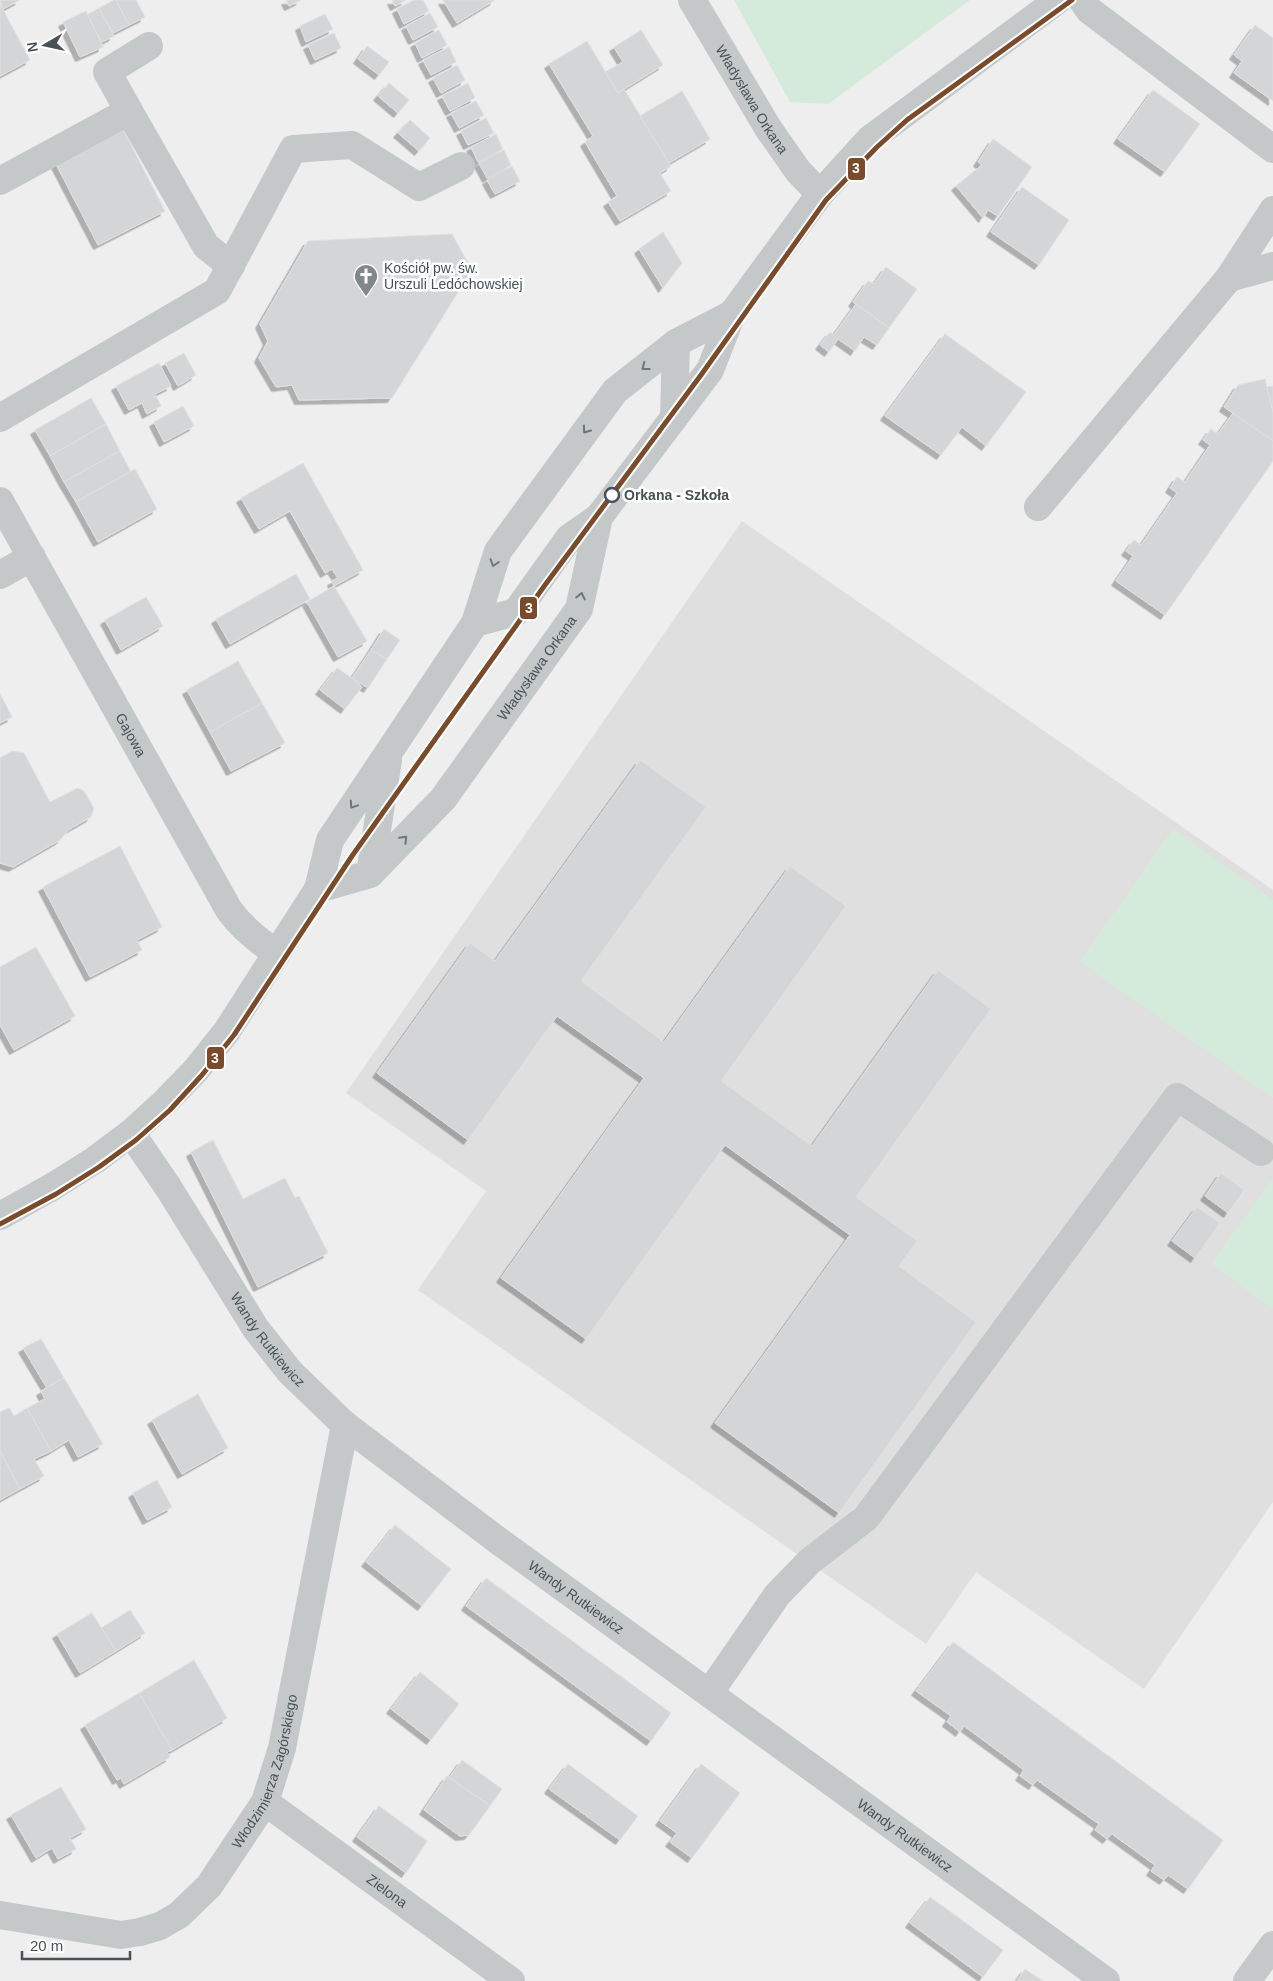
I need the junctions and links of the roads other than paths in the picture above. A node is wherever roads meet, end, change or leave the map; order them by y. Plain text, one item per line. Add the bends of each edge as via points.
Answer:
1 (692, 0) edge
2 (1058, 0) edge
3 (1085, 5) edge
4 (149, 46) dead end
5 (129, 111) junction
6 (1273, 149) edge
7 (461, 166) dead end
8 (0, 181) edge
9 (820, 194) junction
10 (1273, 210) edge
11 (230, 266) junction
12 (1273, 266) edge
13 (1229, 278) junction
14 (732, 314) junction
15 (676, 343) junction
16 (0, 418) edge
17 (674, 418) junction
18 (0, 501) edge
19 (1038, 507) dead end
20 (599, 517) junction
21 (32, 557) junction
22 (0, 575) edge
23 (475, 623) junction
24 (390, 750) junction
25 (370, 874) junction
26 (318, 890) junction
27 (277, 954) junction
28 (131, 1133) junction
29 (1261, 1152) dead end
30 (0, 1216) edge
31 (345, 1425) junction
32 (710, 1692) junction
33 (265, 1802) junction
34 (0, 1915) edge
35 (1273, 1945) edge
36 (511, 1981) edge
37 (1106, 1981) edge
38 (1247, 1981) edge

1 - 9 street, Władysława Orkana via 768,128 798,172
2 - 9 street, Władysława Orkana via 870,139
3 - 6 street
4 - 5 street via 107,72
5 - 8 street
5 - 11 street via 206,246
7 - 11 street via 419,187 352,145 293,149
9 - 14 street, Władysława Orkana
10 - 13 street
11 - 16 street via 218,291
12 - 13 street
13 - 19 street
14 - 15 street, Władysława Orkana
14 - 17 street, Władysława Orkana via 710,370
15 - 17 street
15 -> 23 street, Władysława Orkana via 615,391 498,551
17 - 20 street, Władysława Orkana
18 - 21 street, Gajowa
20 - 23 street via 569,538 516,612
25 -> 20 street, Władysława Orkana via 443,799 579,609
21 - 22 street
21 - 27 street, Gajowa via 229,910 254,938
23 - 24 street, Władysława Orkana
24 - 25 street
24 -> 26 street, Władysława Orkana via 330,840
25 - 26 street, Władysława Orkana
26 - 27 street, Władysława Orkana
27 - 28 street, Władysława Orkana via 227,1031 196,1070
28 - 30 street, Władysława Orkana via 95,1160
28 - 31 street, Wandy Rutkiewicz via 256,1329 290,1372
29 - 32 street via 1177,1096 866,1518 810,1561 777,1595
31 - 32 street, Wandy Rutkiewicz via 500,1542
31 - 33 street, Włodzimierza Zagórskiego via 282,1748
32 - 37 street, Wandy Rutkiewicz
33 - 34 street, Włodzimierza Zagórskiego via 209,1886 179,1915 160,1926 121,1935
33 - 36 street, Zielona
35 - 38 street

